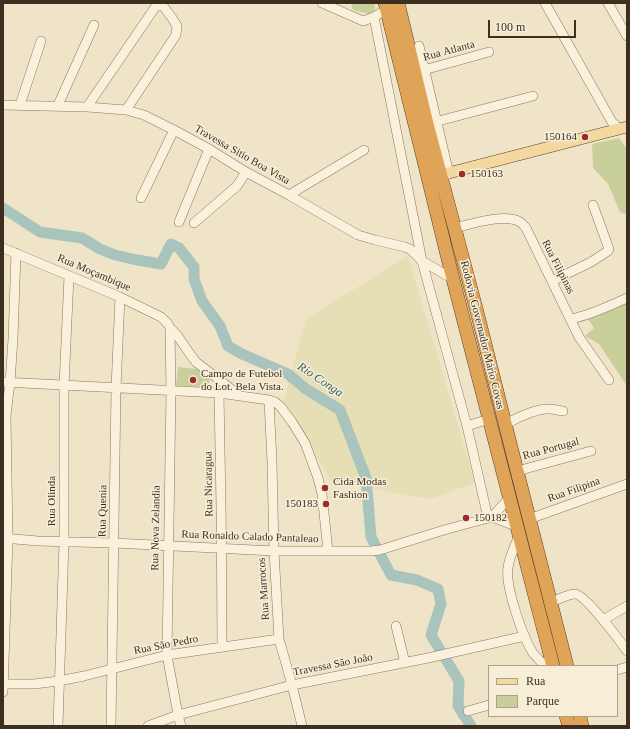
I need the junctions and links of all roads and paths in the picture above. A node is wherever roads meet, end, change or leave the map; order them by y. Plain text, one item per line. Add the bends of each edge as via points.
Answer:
1 (322, 3) edge
2 (545, 3) edge
3 (608, 3) edge
4 (390, 5) edge
5 (375, 21) junction
6 (624, 22) edge
7 (94, 25) dead end
8 (394, 36) junction
9 (627, 36) edge
10 (41, 41) dead end
11 (419, 46) dead end
12 (489, 52) dead end
13 (420, 71) junction
14 (533, 96) dead end
15 (3, 105) edge
16 (20, 105) junction
17 (58, 106) junction
18 (87, 106) junction
19 (126, 110) junction
20 (432, 123) junction
21 (623, 128) edge
22 (174, 130) junction
23 (627, 139) edge
24 (209, 149) junction
25 (364, 150) dead end
26 (246, 172) junction
27 (445, 174) junction
28 (289, 195) junction
29 (141, 198) dead end
30 (593, 205) dead end
31 (179, 222) dead end
32 (194, 224) dead end
33 (455, 228) junction
34 (3, 248) edge
35 (16, 253) junction
36 (422, 261) junction
37 (69, 276) junction
38 (453, 279) junction
39 (552, 281) junction
40 (120, 297) junction
41 (627, 298) edge
42 (571, 319) junction
43 (170, 328) junction
44 (609, 380) dead end
45 (6, 382) edge
46 (64, 386) junction
47 (116, 388) junction
48 (171, 391) junction
49 (219, 393) junction
50 (240, 396) junction
51 (269, 400) junction
52 (563, 411) dead end
53 (490, 420) junction
54 (505, 424) junction
55 (467, 426) junction
56 (591, 451) dead end
57 (517, 471) junction
58 (627, 484) edge
59 (509, 498) junction
60 (490, 518) junction
61 (529, 519) junction
62 (518, 531) junction
63 (6, 538) edge
64 (64, 542) junction
65 (114, 543) junction
66 (168, 546) junction
67 (222, 548) junction
68 (274, 551) junction
69 (328, 551) junction
70 (551, 602) junction
71 (627, 606) edge
72 (603, 620) junction
73 (396, 626) dead end
74 (525, 636) junction
75 (279, 639) junction
76 (222, 647) junction
77 (627, 651) edge
78 (167, 655) junction
79 (405, 663) junction
80 (545, 665) edge
81 (553, 665) edge
82 (567, 665) edge
83 (111, 669) junction
84 (59, 682) junction
85 (3, 684) edge
86 (292, 686) junction
87 (3, 692) edge
88 (488, 705) edge
89 (468, 711) dead end
90 (178, 715) junction
91 (58, 726) edge
92 (111, 726) edge
93 (148, 726) edge
94 (181, 726) edge
95 (302, 726) edge

1 - 5 street via 363,20
2 - 21 street via 612,122
3 - 6 street
4 - 5 street
4 - 8 highway, Rodovia Governador Mário Covas
4 - 13 highway, Rodovia Governador Mário Covas
5 - 8 street
5 - 36 street
6 - 9 street
7 - 17 street
8 - 38 highway, Rodovia Governador Mário Covas
10 - 16 street
11 - 13 street
12 - 13 street, Rua Atlanta
13 - 20 highway, Rodovia Governador Mário Covas
14 - 20 street
15 - 16 street, Travessa Sitio Boa Vista
16 - 17 street, Travessa Sitio Boa Vista
17 - 18 street, Travessa Sitio Boa Vista
18 - 19 street, Travessa Sitio Boa Vista
18 - 19 street via 156,6 164,6 177,26 176,34
19 - 22 street, Travessa Sitio Boa Vista via 144,115
20 - 27 highway, Rodovia Governador Mário Covas
21 - 23 main road
21 - 27 main road
22 - 24 street, Travessa Sitio Boa Vista
22 - 29 street
24 - 26 street, Travessa Sitio Boa Vista
24 - 31 street
25 - 28 street
26 - 28 street, Travessa Sitio Boa Vista
26 - 32 street via 232,191
27 - 33 highway, Rodovia Governador Mário Covas
28 - 36 street, Travessa Sitio Boa Vista via 354,233 405,247
30 - 39 street via 608,251
33 - 39 street, Rua Filipinas via 486,220 513,219 520,222 526,228
33 - 54 highway, Rodovia Governador Mário Covas
34 - 35 street, Rua Moçambique
35 - 37 street, Rua Moçambique
35 - 45 street via 13,339
36 - 38 street, Travessa Sitio Boa Vista
36 - 55 street
37 - 40 street, Rua Moçambique
37 - 46 street, Rua Olinda
38 - 53 highway, Rodovia Governador Mário Covas
39 - 42 street, Rua Filipinas
40 - 43 street, Rua Moçambique via 161,317
40 - 47 street, Rua Quenia
41 - 42 street
42 - 44 street, Rua Filipinas via 579,337
43 - 48 street, Rua Nova Zelandia
43 - 50 street, Rua Moçambique via 196,362
45 - 46 street
45 - 63 street
46 - 47 street
46 - 64 street, Rua Olinda
47 - 48 street
47 - 65 street, Rua Quenia
48 - 49 street
48 - 66 street, Rua Nova Zelandia
49 - 50 street
49 - 67 street, Rua Nicaragua
50 - 51 street
51 - 68 street, Rua Marrocos
51 - 69 street via 280,406 305,443 322,494
52 - 54 street via 540,410
53 - 55 street
53 - 59 highway, Rodovia Governador Mário Covas
54 - 57 highway, Rodovia Governador Mário Covas
55 - 60 street
56 - 57 street, Rua Portugal
57 - 61 highway, Rodovia Governador Mário Covas
58 - 61 street, Rua Filipina
59 - 60 street
59 - 62 highway, Rodovia Governador Mário Covas
60 - 62 street
60 - 69 street, Rua Ronaldo Calado Pantaleao via 376,550
61 - 70 highway, Rodovia Governador Mário Covas
62 - 74 street via 507,569 516,614
62 - 81 highway, Rodovia Governador Mário Covas
63 - 64 street, Rua Ronaldo Calado Pantaleao
63 - 85 street
64 - 65 street, Rua Ronaldo Calado Pantaleao
64 - 84 street, Rua Olinda
65 - 66 street, Rua Ronaldo Calado Pantaleao
65 - 83 street, Rua Quenia
66 - 67 street, Rua Ronaldo Calado Pantaleao
66 - 78 street, Rua Nova Zelandia
67 - 68 street, Rua Ronaldo Calado Pantaleao
67 - 76 street, Rua Nicaragua
68 - 69 street, Rua Ronaldo Calado Pantaleao
68 - 75 street, Rua Marrocos
70 - 72 street via 573,594 579,595
70 - 82 highway, Rodovia Governador Mário Covas
71 - 72 street
72 - 77 street
73 - 79 street
74 - 79 street, Travessa São João
74 - 80 street via 533,652
75 - 76 street, Rua São Pedro
75 - 86 street, Rua Marrocos
76 - 78 street, Rua São Pedro
78 - 83 street, Rua São Pedro
78 - 90 street, Rua Nova Zelandia
79 - 86 street, Travessa São João
83 - 84 street, Rua São Pedro
83 - 92 street, Rua Quenia
84 - 85 street, Rua São Pedro
84 - 91 street, Rua Olinda
85 - 87 street
86 - 90 street, Travessa São João
86 - 95 street, Rua Marrocos
88 - 89 street
90 - 93 street, Travessa São João
90 - 94 street, Rua Nova Zelandia

